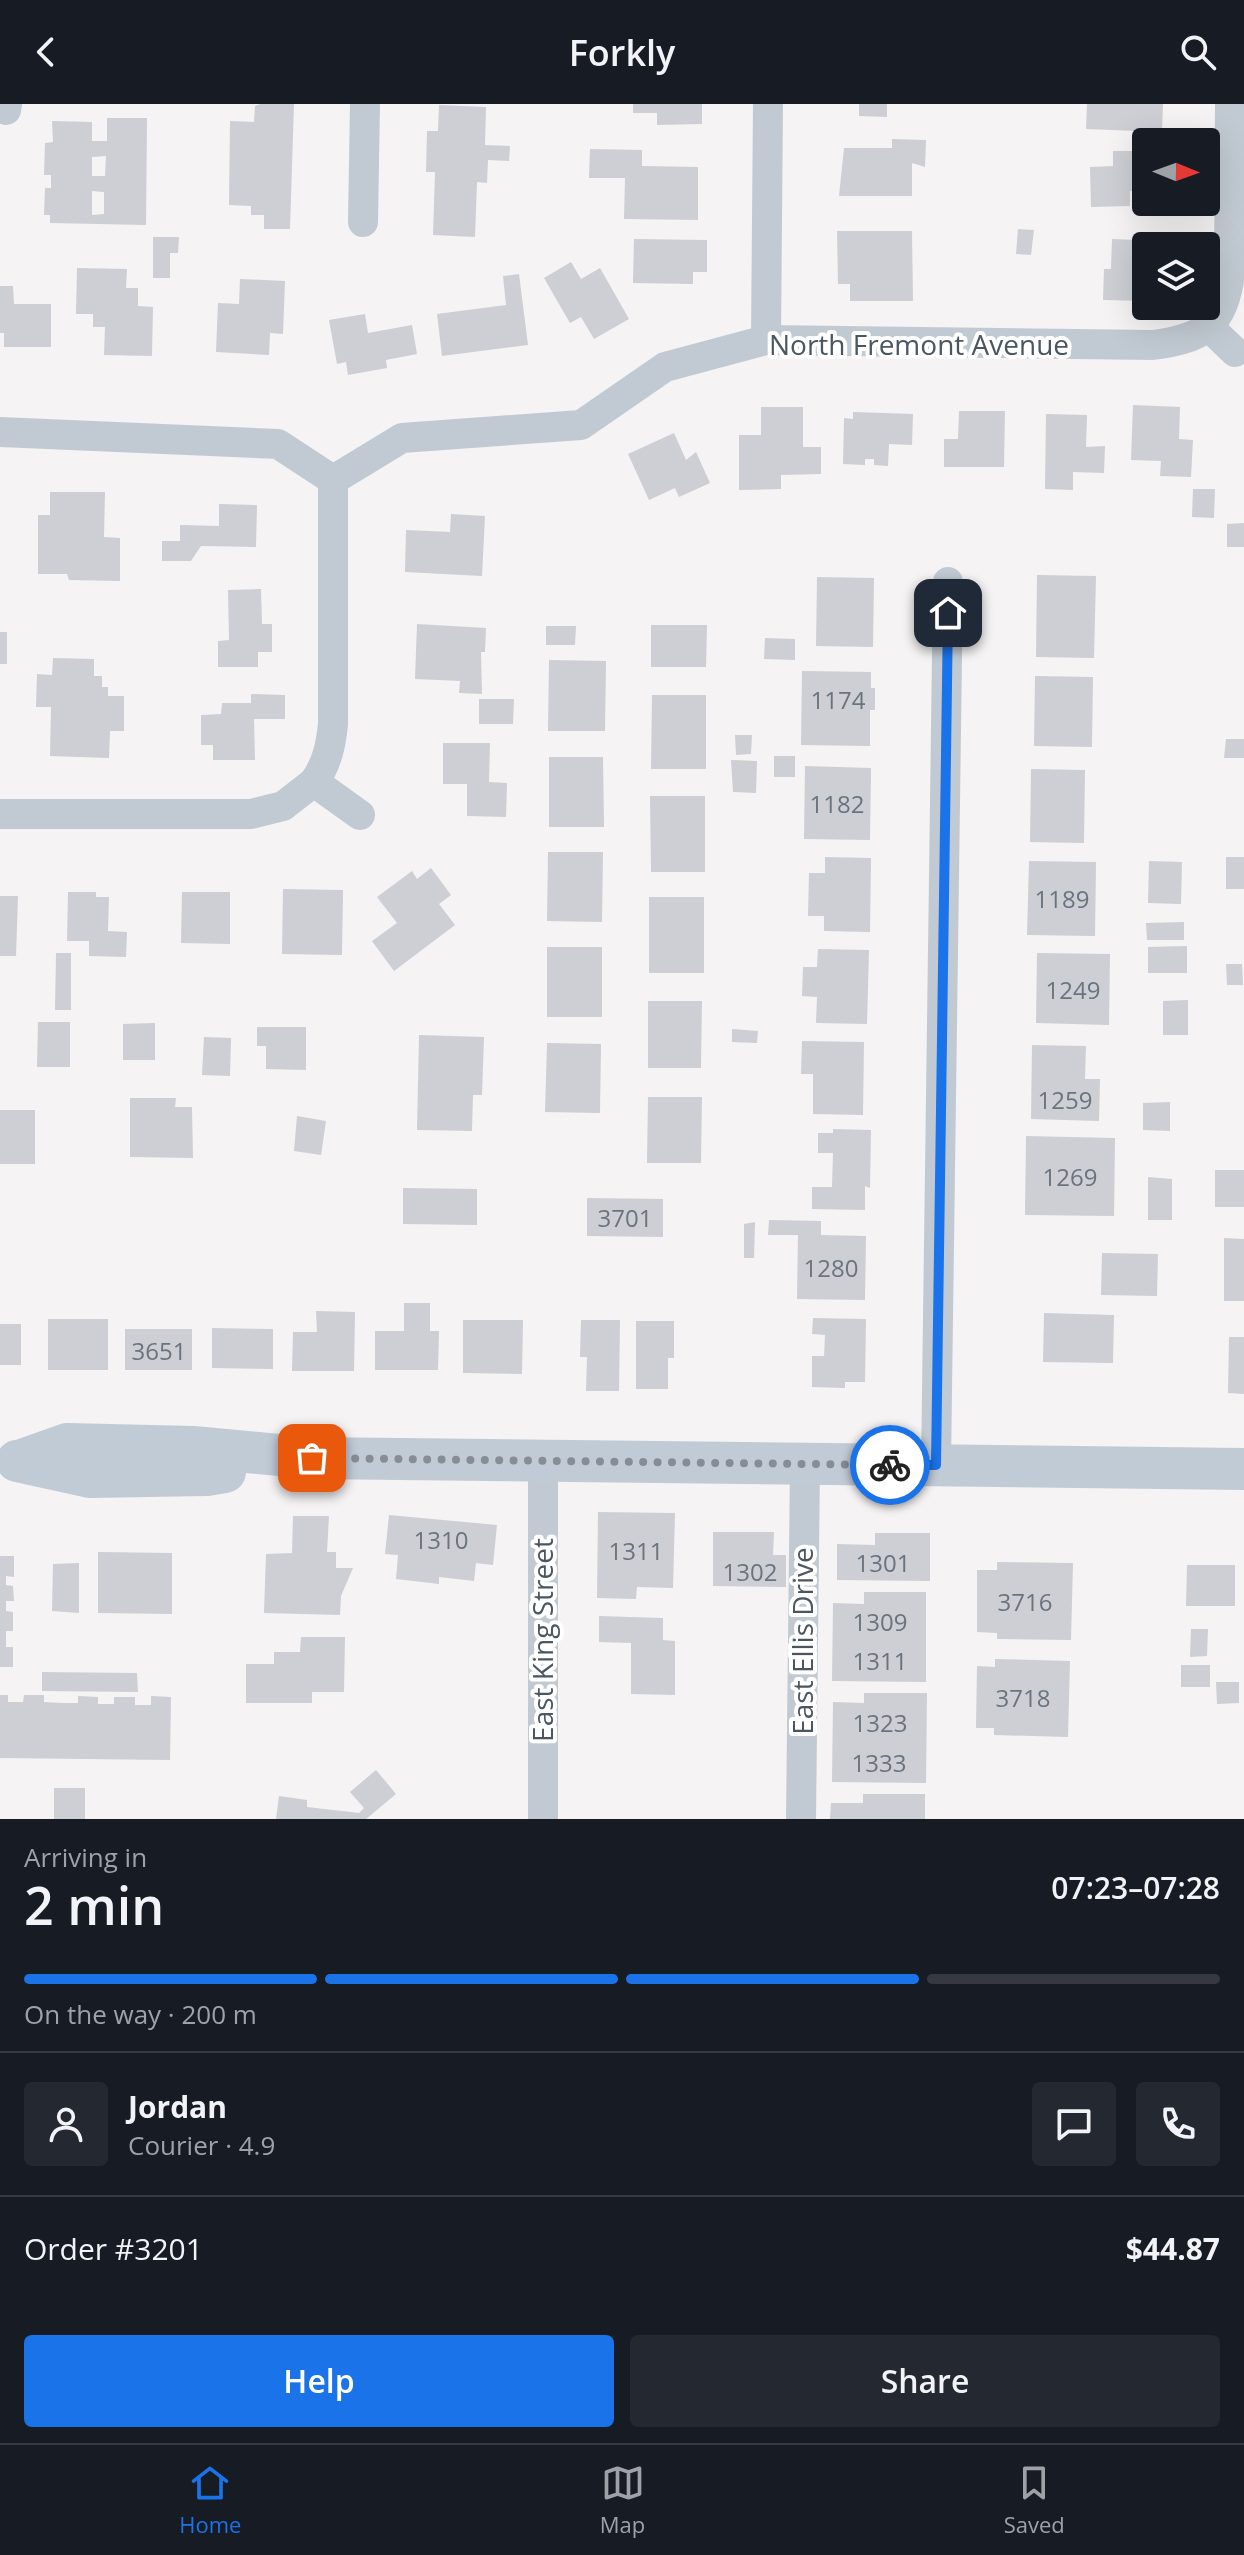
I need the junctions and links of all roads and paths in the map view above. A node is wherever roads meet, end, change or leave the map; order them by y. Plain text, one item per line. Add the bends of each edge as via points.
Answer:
1 (365, 104) edge
2 (768, 104) edge
3 (1230, 104) edge
4 (363, 222) dead end
5 (1208, 328) junction
6 (766, 340) junction
7 (1235, 352) dead end
8 (0, 432) edge
9 (333, 480) junction
10 (948, 582) dead end
11 (314, 782) junction
12 (0, 814) edge
13 (360, 815) dead end
14 (10, 1461) edge
15 (543, 1461) junction
16 (805, 1464) junction
17 (936, 1465) junction
18 (1244, 1469) edge
19 (543, 1819) edge
20 (801, 1819) edge

1 - 4 street
2 - 6 street
3 - 5 street via 1229,281 1225,304
5 - 6 street, North Fremont Avenue via 1153,345
5 - 7 street
6 - 9 street, North Fremont Avenue via 665,367 581,425 402,438
8 - 9 street via 278,444
9 - 11 street via 333,724 327,757
10 - 17 street
11 - 12 street via 283,806 251,814
11 - 13 street
14 - 15 street via 90,1477 207,1475 312,1458
15 - 16 street
15 - 19 street, East King Street
16 - 17 street
16 - 20 street, East Ellis Drive
17 - 18 street

